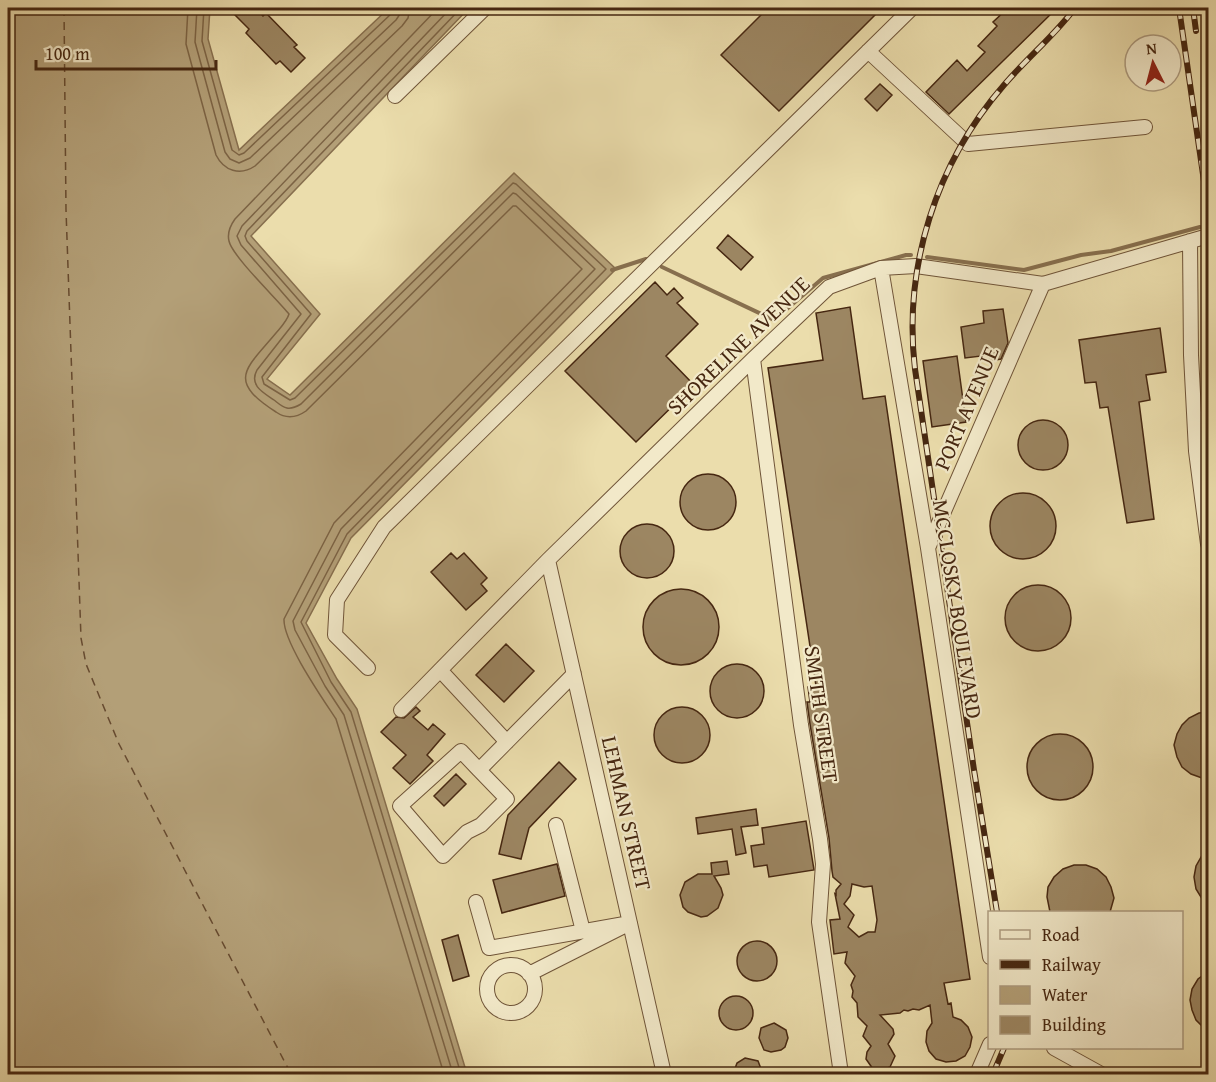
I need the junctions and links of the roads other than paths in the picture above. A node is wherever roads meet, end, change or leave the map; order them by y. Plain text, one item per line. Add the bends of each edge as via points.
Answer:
1 (485, 8) edge
2 (912, 8) edge
3 (868, 51) junction
4 (395, 96) dead end
5 (1145, 127) dead end
6 (1209, 236) edge
7 (1190, 241) junction
8 (881, 268) junction
9 (1043, 284) junction
10 (753, 359) junction
11 (1209, 544) edge
12 (928, 548) junction
13 (548, 560) junction
14 (368, 668) dead end
15 (440, 670) junction
16 (574, 674) junction
17 (401, 710) dead end
18 (507, 742) junction
19 (479, 770) junction
20 (556, 825) dead end
21 (476, 902) dead end
22 (630, 922) junction
23 (584, 931) junction
24 (988, 944) edge
25 (529, 974) dead end
26 (988, 1049) edge
27 (1057, 1049) edge
28 (664, 1074) edge
29 (841, 1074) edge
30 (977, 1074) edge
31 (1101, 1074) edge

1 - 4 street
2 - 3 street
3 - 5 street via 968,144
3 - 14 street via 384,527 338,600 335,635
6 - 7 street, SHORELINE AVENUE
7 - 9 street, SHORELINE AVENUE
7 - 11 street via 1196,452
8 - 9 street, SHORELINE AVENUE via 916,266
8 - 10 street, SHORELINE AVENUE via 830,286
8 - 12 street, MCCLOSKY BOULEVARD
9 - 12 street, PORT AVENUE
10 - 13 street, SHORELINE AVENUE
10 - 29 street, SMITH STREET via 801,725 820,839 819,922
12 - 24 street, MCCLOSKY BOULEVARD
13 - 15 street, SHORELINE AVENUE
13 - 16 street, LEHMAN STREET
15 - 17 street, SHORELINE AVENUE
15 - 18 street
16 - 18 street
16 - 22 street, LEHMAN STREET
18 - 19 street
19 - 19 street via 460,751 400,806 442,856 507,799
20 - 23 street
21 - 23 street via 489,948
22 - 23 street
22 - 25 street
22 - 28 street, LEHMAN STREET
26 - 30 street
27 - 31 street

